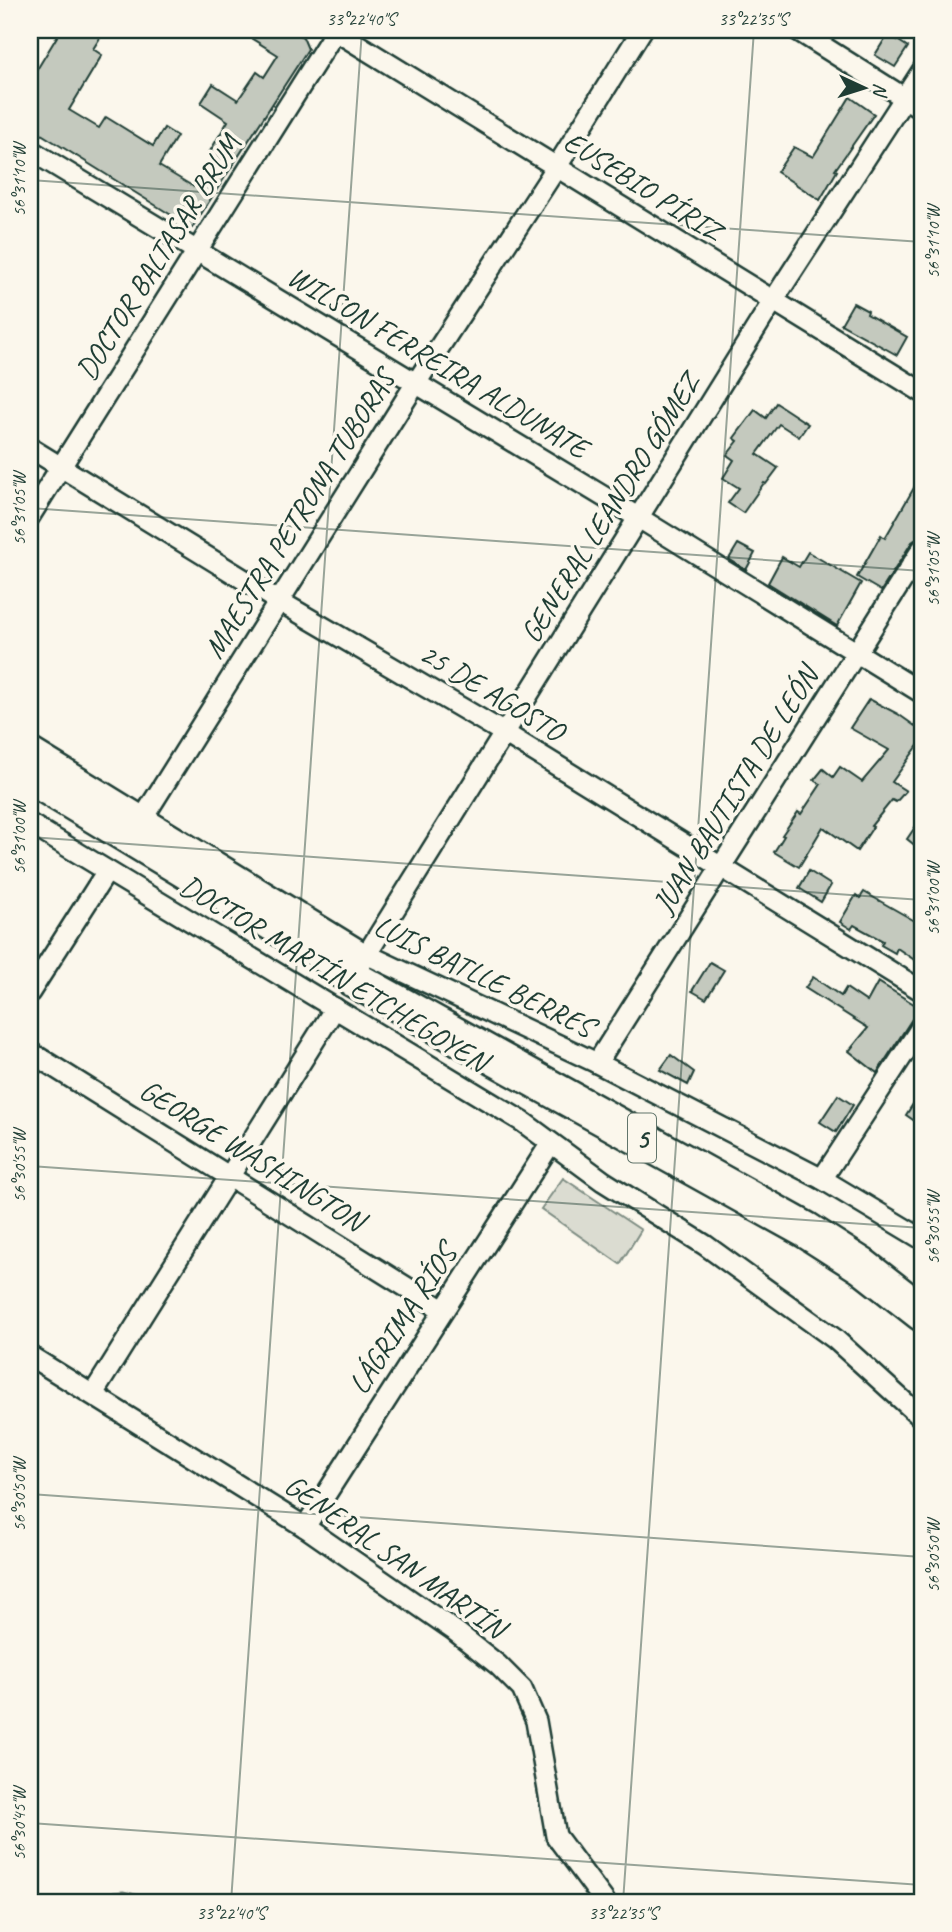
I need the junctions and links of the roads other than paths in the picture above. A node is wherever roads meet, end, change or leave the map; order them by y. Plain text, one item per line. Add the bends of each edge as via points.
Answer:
1 (335, 30) edge
2 (642, 30) edge
3 (797, 30) edge
4 (922, 71) edge
5 (914, 104) edge
6 (30, 150) edge
7 (556, 168) junction
8 (197, 251) junction
9 (773, 301) junction
10 (416, 383) junction
11 (922, 392) edge
12 (30, 448) edge
13 (61, 467) junction
14 (30, 516) edge
15 (639, 518) junction
16 (922, 549) edge
17 (279, 601) junction
18 (857, 653) junction
19 (922, 693) edge
20 (506, 734) junction
21 (30, 747) edge
22 (30, 776) edge
23 (30, 796) edge
24 (143, 818) junction
25 (30, 824) edge
26 (721, 867) junction
27 (107, 871) junction
28 (351, 980) junction
29 (922, 991) edge
30 (30, 992) edge
31 (922, 1026) edge
32 (30, 1052) edge
33 (597, 1063) junction
34 (551, 1143) junction
35 (231, 1177) junction
36 (822, 1180) junction
37 (922, 1240) edge
38 (443, 1310) junction
39 (922, 1313) edge
40 (30, 1356) edge
41 (93, 1394) junction
42 (922, 1418) edge
43 (305, 1527) junction
44 (605, 1902) edge

1 - 7 street, EUSEBIO PÍRIZ
1 - 8 street, DOCTOR BALTASAR BRUM
2 - 7 street, MAESTRA PETRONA TUBORAS
3 - 5 street
4 - 5 street, GENERAL LEANDRO GÓMEZ
5 - 9 street, GENERAL LEANDRO GÓMEZ
6 - 8 street, WILSON FERREIRA ALDUNATE
7 - 9 street, EUSEBIO PÍRIZ
7 - 10 street, MAESTRA PETRONA TUBORAS
8 - 10 street, WILSON FERREIRA ALDUNATE
8 - 13 street, DOCTOR BALTASAR BRUM
9 - 11 street, EUSEBIO PÍRIZ
9 - 15 street, GENERAL LEANDRO GÓMEZ
10 - 15 street, WILSON FERREIRA ALDUNATE
10 - 17 street, MAESTRA PETRONA TUBORAS
12 - 13 street, 25 DE AGOSTO
13 - 14 street, DOCTOR BALTASAR BRUM
13 - 17 street, 25 DE AGOSTO
15 - 18 street, WILSON FERREIRA ALDUNATE
15 - 20 street, GENERAL LEANDRO GÓMEZ
16 - 18 street, JUAN BAUTISTA DE LEÓN
17 - 20 street, 25 DE AGOSTO
17 - 24 street, MAESTRA PETRONA TUBORAS
18 - 19 street, WILSON FERREIRA ALDUNATE
18 - 26 street, JUAN BAUTISTA DE LEÓN
20 - 26 street, 25 DE AGOSTO
20 - 28 street, GENERAL LEANDRO GÓMEZ
21 - 24 street, LUIS BATLLE BERRES
22 - 28 highway, 5 via 327,956
23 - 28 highway, 5 via 318,971
24 - 28 street, LUIS BATLLE BERRES
25 - 27 street, DOCTOR MARTÍN ETCHEGOYEN
26 - 29 street, 25 DE AGOSTO
26 - 33 street, JUAN BAUTISTA DE LEÓN
27 - 28 street, DOCTOR MARTÍN ETCHEGOYEN
27 - 30 street
28 - 33 street, LUIS BATLLE BERRES
28 - 34 street, DOCTOR MARTÍN ETCHEGOYEN via 501,1108
28 - 35 street, GENERAL LEANDRO GÓMEZ
28 - 39 highway, 5 via 806,1230
31 - 36 street
32 - 35 street, GEORGE WASHINGTON
33 - 36 street, LUIS BATLLE BERRES
34 - 38 street, LÁGRIMA RÍOS
34 - 42 street, DOCTOR MARTÍN ETCHEGOYEN via 705,1245 835,1339
35 - 38 street, GEORGE WASHINGTON
35 - 41 street, GENERAL LEANDRO GÓMEZ
36 - 37 street, LUIS BATLLE BERRES
38 - 43 street, LÁGRIMA RÍOS
40 - 41 street, GENERAL SAN MARTÍN
41 - 43 street, GENERAL SAN MARTÍN
43 - 44 street, GENERAL SAN MARTÍN via 455,1631 522,1689 536,1721 556,1836

